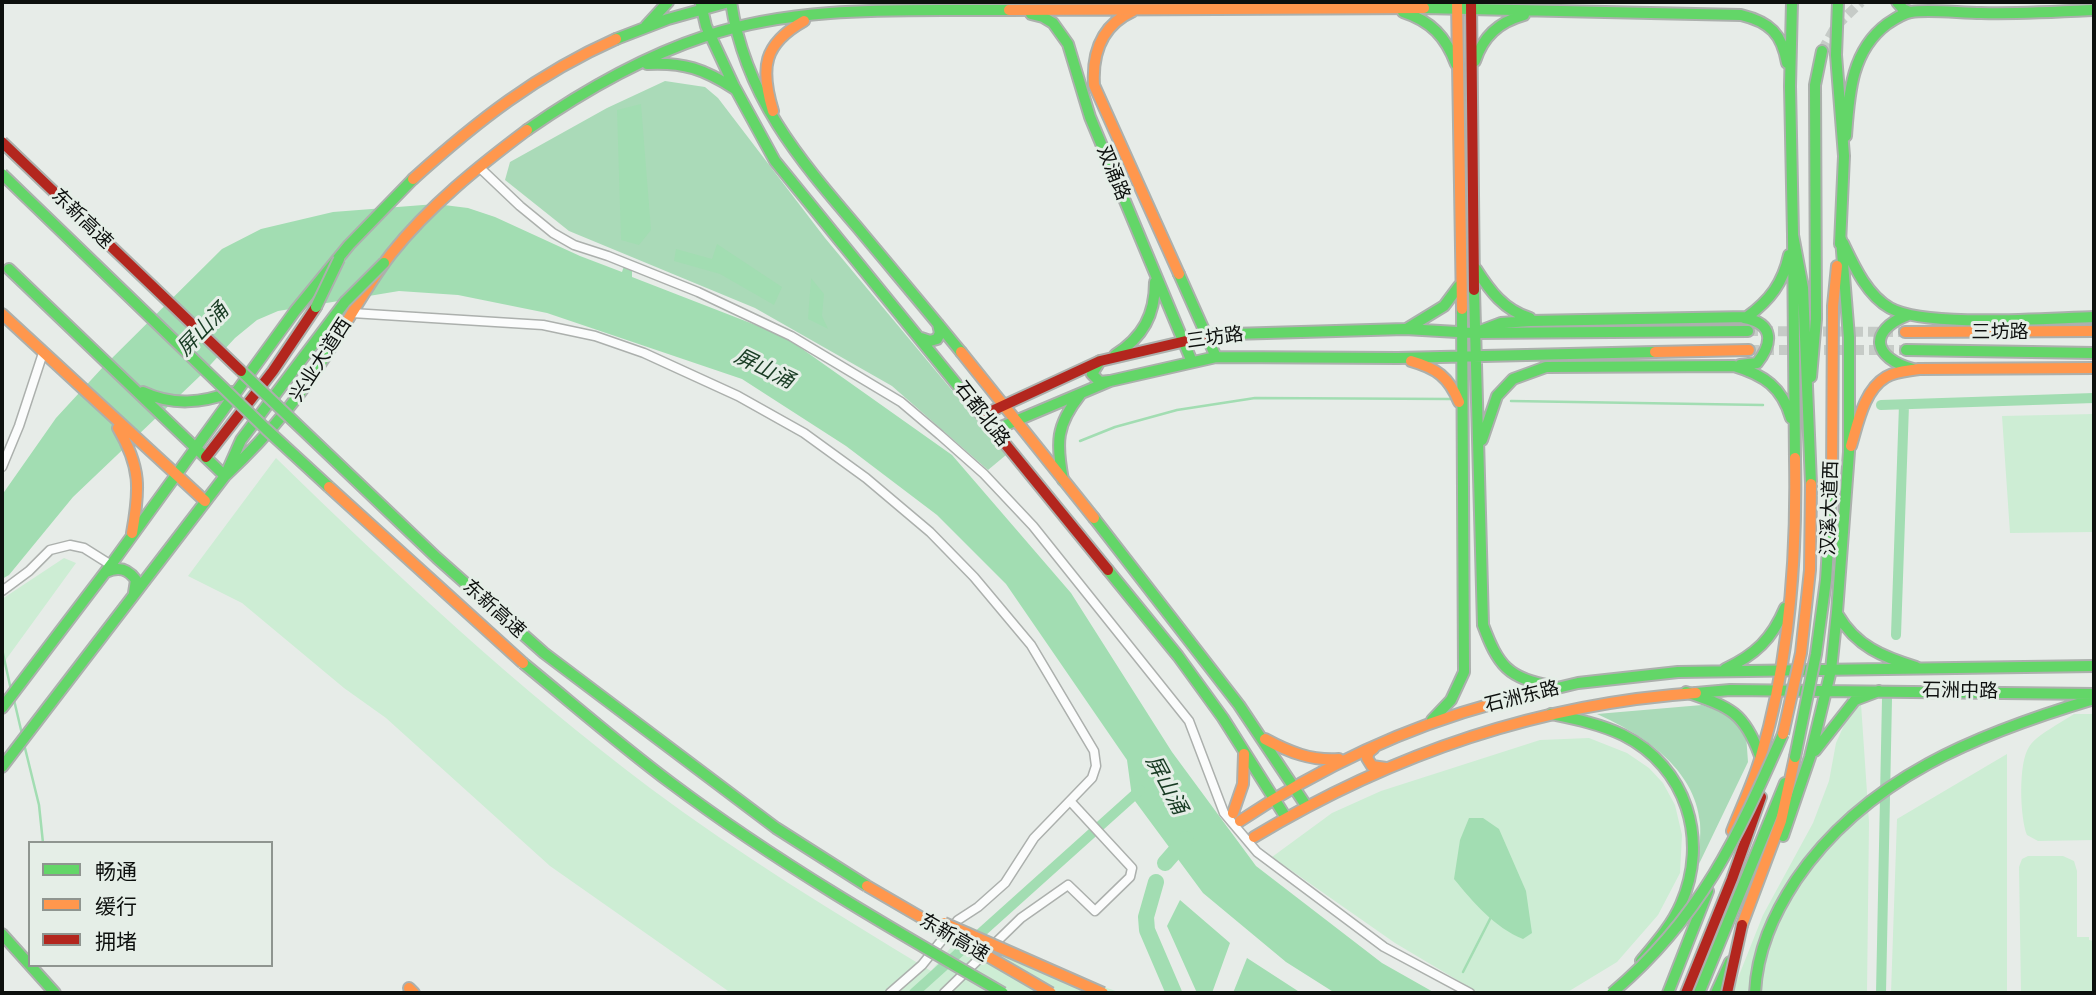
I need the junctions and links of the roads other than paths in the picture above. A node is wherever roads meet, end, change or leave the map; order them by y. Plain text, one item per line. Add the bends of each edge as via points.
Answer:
1 (668, 2) edge
2 (730, 2) edge
3 (832, 2) edge
4 (1328, 2) edge
5 (1792, 2) edge
6 (1838, 2) edge
7 (1897, 2) edge
8 (701, 5) edge
9 (1457, 5) edge
10 (1471, 6) edge
11 (1290, 9) junction
12 (1390, 9) junction
13 (1014, 10) junction
14 (1137, 10) junction
15 (2094, 10) edge
16 (844, 12) junction
17 (1538, 12) junction
18 (1910, 12) junction
19 (816, 15) junction
20 (646, 27) junction
21 (735, 29) junction
22 (710, 35) junction
23 (1822, 51) tunnel mouth
24 (639, 64) junction
25 (1473, 71) junction
26 (1459, 72) junction
27 (1790, 86) junction
28 (735, 89) junction
29 (780, 130) junction
30 (756, 131) junction
31 (2, 142) edge
32 (1844, 156) junction
33 (479, 167) junction
34 (2, 174) edge
35 (1793, 235) junction
36 (1841, 239) junction
37 (339, 259) junction
38 (384, 263) junction
39 (1475, 267) junction
40 (9, 269) dead end
41 (1154, 272) junction
42 (1462, 281) junction
43 (355, 307) junction
44 (2, 314) edge
45 (1908, 315) junction
46 (2094, 317) edge
47 (1743, 318) junction
48 (1539, 320) junction
49 (938, 324) junction
50 (1405, 329) junction
51 (1748, 331) tunnel mouth
52 (2094, 331) edge
53 (1905, 332) tunnel mouth
54 (1462, 333) junction
55 (1475, 333) junction
56 (1205, 335) junction
57 (921, 338) junction
58 (1183, 342) junction
59 (1749, 350) tunnel mouth
60 (1906, 350) tunnel mouth
61 (43, 353) junction
62 (2094, 353) edge
63 (1477, 355) junction
64 (1462, 356) junction
65 (1216, 357) junction
66 (1398, 358) junction
67 (1104, 360) junction
68 (1192, 362) junction
69 (1734, 366) junction
70 (2094, 368) edge
71 (1917, 370) junction
72 (1110, 381) junction
73 (133, 386) junction
74 (235, 391) junction
75 (1083, 392) junction
76 (1004, 405) junction
77 (1808, 409) junction
78 (1463, 412) junction
79 (983, 415) junction
80 (1014, 421) junction
81 (995, 430) junction
82 (1794, 430) junction
83 (133, 444) junction
84 (1464, 446) junction
85 (1479, 446) junction
86 (196, 447) junction
87 (1849, 452) junction
88 (206, 457) junction
89 (2, 467) edge
90 (176, 474) junction
91 (225, 476) junction
92 (1064, 483) junction
93 (1077, 498) junction
94 (205, 501) junction
95 (1062, 514) junction
96 (130, 539) junction
97 (108, 569) junction
98 (1793, 588) junction
99 (2, 591) edge
100 (134, 593) junction
101 (1837, 617) junction
102 (1789, 618) junction
103 (1483, 625) junction
104 (1465, 630) junction
105 (2094, 666) edge
106 (1916, 667) junction
107 (1725, 669) junction
108 (1780, 670) junction
109 (1830, 670) junction
110 (1686, 672) junction
111 (1558, 687) junction
112 (1826, 691) junction
113 (1879, 691) junction
114 (1914, 691) junction
115 (1686, 692) junction
116 (1776, 692) junction
117 (2094, 694) edge
118 (2094, 699) edge
119 (1239, 705) junction
120 (2, 708) edge
121 (1551, 714) junction
122 (1223, 718) junction
123 (1430, 722) junction
124 (1783, 734) junction
125 (1263, 738) junction
126 (1378, 746) junction
127 (1243, 751) junction
128 (1761, 757) junction
129 (1795, 757) junction
130 (1810, 757) junction
131 (1346, 759) junction
132 (3, 766) edge
133 (1386, 768) junction
134 (1294, 786) junction
135 (1273, 797) junction
136 (1070, 802) junction
137 (1305, 804) junction
138 (1284, 816) junction
139 (1254, 837) dead end
140 (887, 899) junction
141 (1742, 925) junction
142 (2, 934) edge
143 (28, 963) edge
144 (32, 967) edge
145 (55, 993) edge
146 (890, 993) edge
147 (944, 993) edge
148 (1003, 993) edge
149 (1051, 993) edge
150 (1103, 993) edge
151 (1470, 993) edge
152 (1610, 993) edge
153 (1668, 993) edge
154 (1686, 993) edge
155 (1699, 993) edge
156 (1716, 993) edge
157 (1727, 993) edge
158 (1736, 993) edge
159 (1755, 993) edge

1 - 20 main road
2 - 8 main road
2 - 21 main road, 石都北路
3 - 16 main road
4 - 11 main road
5 - 27 main road, 汉溪大道西
6 - 32 main road, 汉溪大道西 via 1836,55
7 - 18 main road
8 - 20 main road
8 - 22 main road, 石都北路
9 - 10 main road
9 - 12 main road
9 - 26 main road
10 - 17 main road
10 - 25 main road
11 - 12 main road
11 - 14 main road, 兴业大道西
12 - 26 main road via 1435,27
13 - 14 main road, 兴业大道西
13 - 16 main road, 兴业大道西
13 - 41 main road, 双涌路 via 1053,23 1068,44 1090,117
14 - 56 main road, 双涌路 via 1114,22 1099,42 1092,67 1094,85
15 - 18 main road
16 - 19 main road, 兴业大道西
17 - 25 main road via 1512,18 1492,31 1478,51
17 - 27 main road via 1756,18 1780,34
18 - 32 main road via 1878,29 1857,59
19 - 21 main road, 兴业大道西
19 - 29 main road via 791,27 773,43 766,57 764,77
20 - 37 main road via 607,43 519,92 451,143 394,196
21 - 22 main road, 兴业大道西
21 - 29 main road, 石都北路 via 759,95
22 - 24 main road, 兴业大道西
22 - 28 main road, 石都北路
23 - 77 main road via 1815,85 1816,319
24 - 28 main road via 693,65
24 - 33 main road, 兴业大道西 via 557,109
25 - 39 main road
26 - 42 main road
27 - 35 main road, 汉溪大道西
28 - 30 main road, 石都北路
29 - 30 main road via 763,116
29 - 49 main road, 石都北路
30 - 57 main road, 石都北路 via 822,220
31 - 140 main road, 东新高速, bridge via 437,558 544,653 776,828
32 - 36 main road, 汉溪大道西
33 - 38 main road, 兴业大道西
33 - 151 street via 520,206 573,245 698,292 791,336 901,402 1033,526 1189,721 1224,813 1257,852 1384,947
34 - 148 main road, 东新高速, bridge via 267,429 526,665 671,783 806,876
35 - 47 main road via 1779,289
35 - 77 main road, 汉溪大道西 via 1803,288
35 - 82 main road
36 - 45 main road via 1868,287 1891,310
36 - 87 main road via 1849,337
36 - 129 main road, 汉溪大道西, bridge via 1833,306 1832,482 1825,593
37 - 74 main road, bridge
37 - 88 main road, bridge via 316,307
38 - 43 main road, 兴业大道西, bridge
38 - 91 main road, bridge via 345,302 304,354 241,440
39 - 48 main road via 1498,301 1511,311
39 - 55 main road
40 - 73 main road
41 - 58 main road, 双涌路
41 - 67 main road via 1152,315 1136,339
42 - 50 main road via 1440,311
42 - 54 main road
43 - 91 main road, 兴业大道西 via 300,396
43 - 136 street via 543,325 595,336 738,396 804,433 930,532 1031,645 1094,751 1092,778
44 - 61 main road
45 - 46 main road
45 - 71 main road via 1884,329 1881,347 1893,362
47 - 48 main road
47 - 69 main road via 1764,325 1769,342 1757,363
48 - 55 main road via 1501,323
49 - 57 main road via 942,331 934,342
49 - 76 main road, 石都北路
50 - 54 main road, 三坊路
50 - 56 main road, 三坊路
51 - 55 main road
52 - 53 main road, 三坊路
54 - 55 main road, 三坊路
54 - 64 main road
55 - 63 main road
56 - 58 main road, 三坊路
56 - 65 main road, 双涌路
57 - 79 main road, 石都北路
58 - 67 main road, 三坊路
58 - 68 main road, 双涌路
59 - 63 main road
60 - 62 main road, 三坊路
61 - 83 main road via 109,414
61 - 89 street
63 - 64 main road, 三坊路
63 - 85 main road
64 - 66 main road, 三坊路
64 - 78 main road
65 - 66 main road, 三坊路
65 - 68 main road, 三坊路
66 - 78 main road via 1447,377
67 - 72 main road via 1092,374 1100,382
67 - 76 main road, 三坊路
68 - 72 main road, 三坊路
69 - 82 main road via 1768,379 1789,409
69 - 85 main road via 1546,367 1526,373 1497,396
70 - 71 main road
71 - 87 main road via 1887,377 1875,387
72 - 75 main road, 三坊路
73 - 74 main road via 176,402 213,400
73 - 86 main road
74 - 86 main road
75 - 80 main road, 三坊路
75 - 92 main road via 1059,429
76 - 79 main road, 三坊路
76 - 80 main road, 石都北路
77 - 124 main road, 汉溪大道西, bridge via 1810,570
78 - 84 main road
79 - 81 main road, 石都北路
80 - 81 main road, 三坊路
80 - 92 main road, 石都北路
81 - 95 main road, 石都北路
82 - 98 main road
83 - 90 main road
83 - 96 main road via 139,474
84 - 85 main road via 1472,437
84 - 104 main road
85 - 103 main road
86 - 88 main road
86 - 90 main road
87 - 101 main road
88 - 91 main road
90 - 94 main road
90 - 96 main road
91 - 94 main road, 兴业大道西
92 - 93 main road, 石都北路
93 - 95 main road via 1068,494 1060,499
93 - 119 main road, 石都北路
94 - 100 main road, 兴业大道西
95 - 122 main road, 石都北路
96 - 97 main road
97 - 99 street via 84,548 71,545 50,550
97 - 100 main road via 124,569 135,580
97 - 120 main road
98 - 102 main road
98 - 107 main road via 1769,639 1751,657
100 - 132 main road, 兴业大道西
101 - 102 main road via 1827,635 1815,640 1796,635
101 - 106 main road via 1865,647
101 - 109 main road
102 - 108 main road
103 - 104 main road via 1476,634
103 - 111 main road via 1507,674 1531,684
104 - 123 main road via 1459,686
105 - 106 main road, 石洲中路
106 - 109 main road, 石洲中路
106 - 114 main road
107 - 108 main road, 石洲东路
107 - 110 main road, 石洲东路
108 - 109 main road, 石洲东路
108 - 116 main road
109 - 112 main road
110 - 111 main road, 石洲东路 via 1630,675
110 - 115 main road via 1693,684
111 - 123 main road, 石洲东路
112 - 113 main road, 石洲中路
112 - 116 main road, 石洲东路
112 - 130 main road
113 - 114 main road, 石洲中路
113 - 130 main road via 1855,700
114 - 117 main road, 石洲中路
115 - 116 main road, 石洲东路
115 - 121 main road, 石洲东路
115 - 128 main road via 1736,713 1753,732
116 - 128 main road
118 - 159 main road via 2037,715 1934,758 1860,806 1807,860 1778,909 1763,940
119 - 122 main road via 1240,718 1234,722
119 - 125 main road, 石都北路
121 - 133 main road, 石洲东路
121 - 152 main road, bridge via 1610,729 1649,752 1679,785 1693,821 1693,864 1681,905 1645,956
122 - 127 main road, 石都北路
123 - 126 main road, 石洲东路
124 - 152 main road, bridge via 1745,821 1701,897 1657,952
124 - 154 main road, 汉溪大道西, bridge
125 - 131 main road via 1306,758
125 - 134 main road, 石都北路
126 - 131 main road, 石洲东路
126 - 133 main road via 1367,758 1372,766
127 - 135 main road, 石都北路
127 - 135 main road, 石洲东路 via 1246,778 1237,817
128 - 153 main road
129 - 141 main road via 1781,821
129 - 155 main road, 汉溪大道西
130 - 156 main road
131 - 134 main road, 石洲东路
133 - 137 main road, 石洲东路
134 - 135 main road, 石洲东路
134 - 137 main road, 石都北路
135 - 138 main road, 石都北路
136 - 146 street via 1034,838 1005,883 958,920 922,965
136 - 147 street via 1132,868 1130,877 1095,911 1068,885 1021,918
137 - 138 main road, 石洲东路
138 - 139 main road, 石洲东路
140 - 149 main road, 东新高速, bridge
140 - 150 main road, bridge
141 - 157 main road, bridge
141 - 158 main road, bridge
142 - 143 main road
144 - 145 main road

